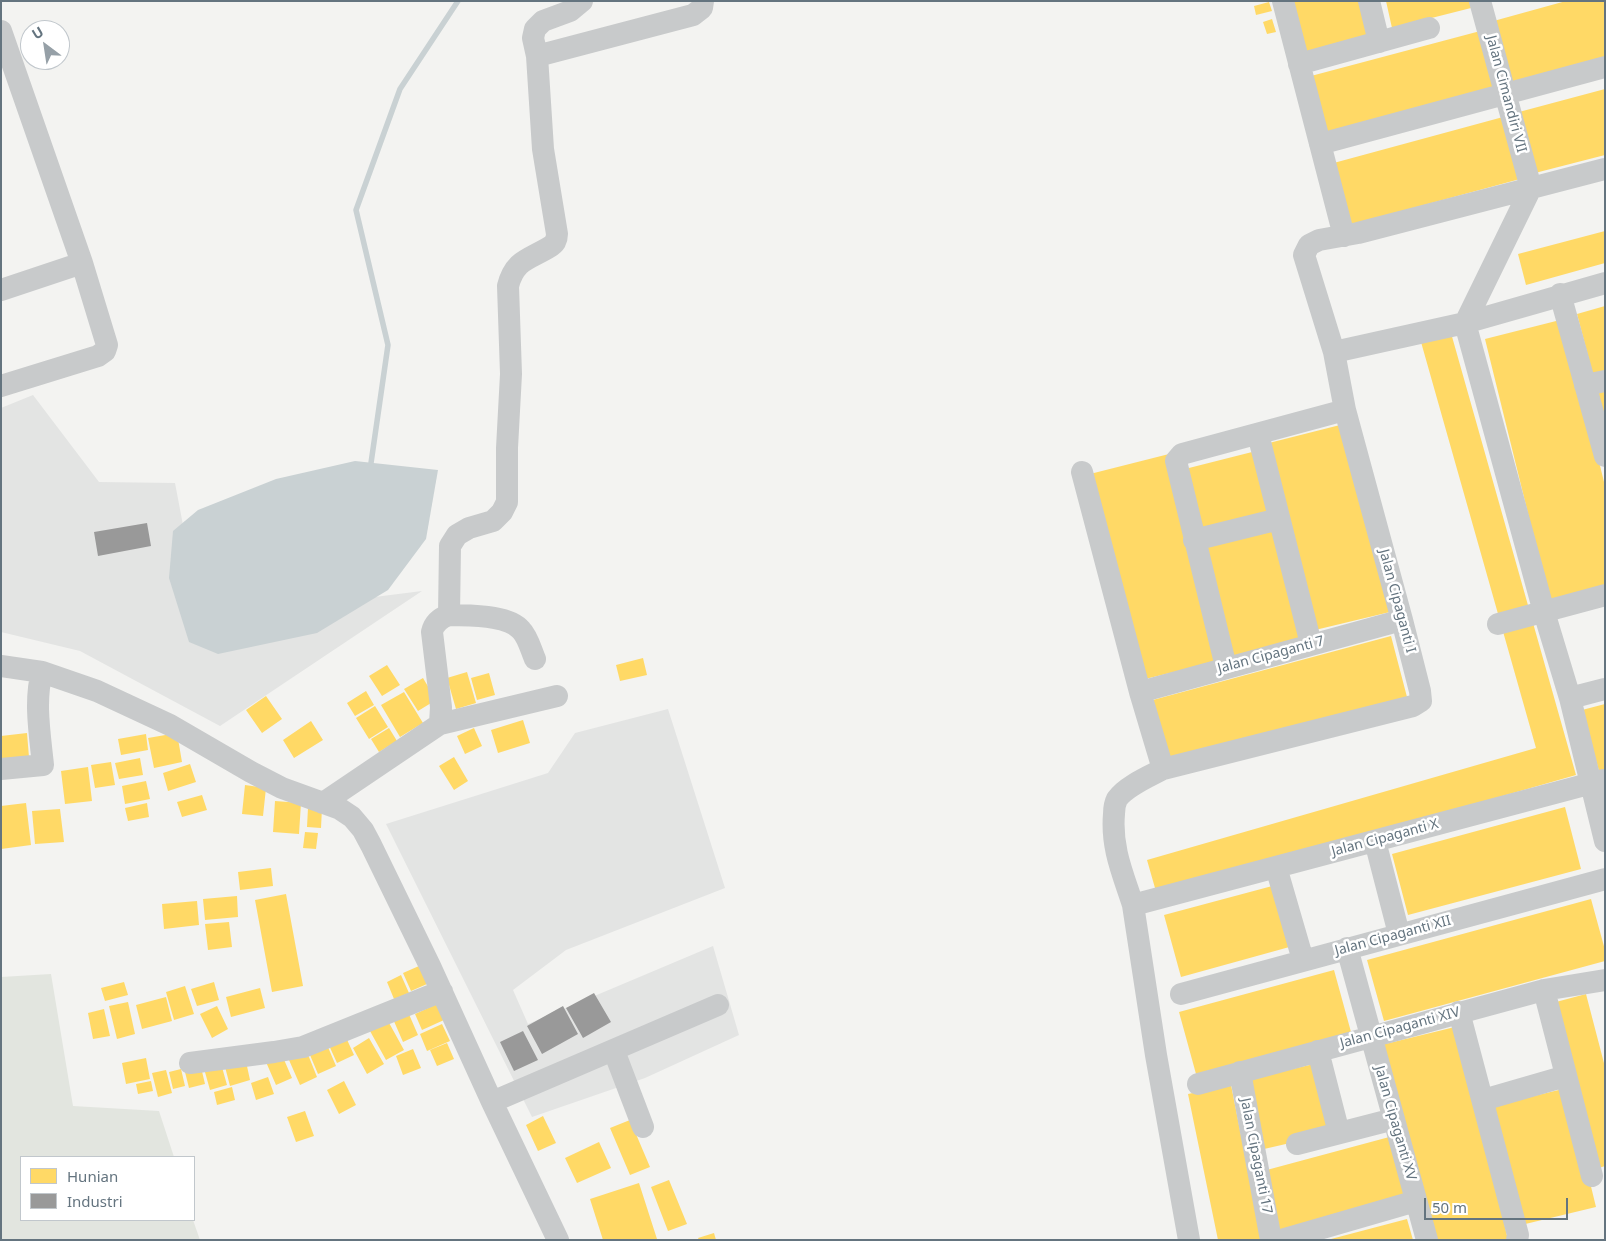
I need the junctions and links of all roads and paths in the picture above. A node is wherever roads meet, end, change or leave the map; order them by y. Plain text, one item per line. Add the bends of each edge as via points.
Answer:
1 (582, 1) edge
2 (703, 1) edge
3 (1283, 1) edge
4 (1369, 1) edge
5 (1480, 1) edge
6 (1429, 28) dead end
7 (1, 31) edge
8 (1380, 42) junction
9 (537, 56) junction
10 (1299, 64) junction
11 (1605, 67) edge
12 (1506, 94) junction
13 (1320, 144) junction
14 (1605, 169) edge
15 (1532, 188) junction
16 (1344, 236) junction
17 (82, 263) junction
18 (1605, 283) edge
19 (1, 290) edge
20 (1560, 294) junction
21 (1465, 323) junction
22 (1334, 352) junction
23 (1595, 383) edge
24 (1, 386) edge
25 (1345, 410) junction
26 (1258, 434) junction
27 (1605, 456) edge
28 (1082, 472) dead end
29 (1279, 519) junction
30 (1194, 540) junction
31 (1605, 595) edge
32 (1544, 612) junction
33 (449, 615) junction
34 (1402, 620) junction
35 (1498, 624) dead end
36 (1311, 644) junction
37 (535, 659) dead end
38 (1, 666) edge
39 (1226, 667) junction
40 (42, 672) junction
41 (1605, 689) edge
42 (1140, 692) junction
43 (556, 696) dead end
44 (1570, 698) junction
45 (440, 724) junction
46 (1, 769) edge
47 (1163, 769) junction
48 (1597, 782) edge
49 (323, 804) junction
50 (1375, 840) junction
51 (1605, 841) edge
52 (1276, 867) junction
53 (1605, 879) edge
54 (1133, 905) junction
55 (1400, 934) junction
56 (1347, 948) junction
57 (1303, 960) junction
58 (1605, 980) edge
59 (1544, 990) junction
60 (442, 991) junction
61 (1181, 994) dead end
62 (718, 1005) dead end
63 (1459, 1012) junction
64 (1371, 1037) junction
65 (614, 1051) junction
66 (1318, 1051) junction
67 (190, 1063) dead end
68 (1240, 1072) junction
69 (1566, 1076) junction
70 (1198, 1084) dead end
71 (1483, 1100) junction
72 (492, 1102) junction
73 (1394, 1119) junction
74 (644, 1127) dead end
75 (1340, 1133) junction
76 (1296, 1144) dead end
77 (1592, 1176) dead end
78 (1416, 1201) junction
79 (558, 1240) edge
80 (1189, 1240) edge
81 (1271, 1240) edge
82 (1281, 1240) edge
83 (1427, 1240) edge
84 (1517, 1240) edge

1 - 9 street via 535,29 533,38
2 - 9 street via 702,8 693,16
3 - 10 street
4 - 8 street
5 - 12 street, Jalan Cimandiri VII
6 - 8 street
7 - 17 street
8 - 10 street
9 - 33 street via 543,149 556,241 528,258 511,275 508,286 511,374 507,502 493,520 468,528 457,535 450,546
10 - 13 street
11 - 12 street
12 - 13 street
12 - 15 street, Jalan Cimandiri VII
13 - 16 street
14 - 15 street
15 - 16 street
15 - 21 street
16 - 22 street, Jalan Cipaganti I via 1319,240 1309,245 1304,255
17 - 19 street
17 - 24 street via 107,345 105,351 98,356
18 - 20 street
20 - 21 street
20 - 23 street
21 - 22 street
21 - 32 street
22 - 25 street, Jalan Cipaganti I
23 - 27 street
25 - 26 street
25 - 34 street, Jalan Cipaganti I
26 - 29 street
26 - 30 street via 1178,457 1176,464
28 - 42 street
29 - 30 street
29 - 36 street
30 - 39 street
31 - 32 street
32 - 35 street
32 - 44 street
33 - 37 street via 490,617 515,624 522,630
33 - 45 street via 437,622 432,632 441,706
34 - 36 street, Jalan Cipaganti 7
34 - 47 street, Jalan Cipaganti I via 1420,691 1421,701 1413,706
36 - 39 street, Jalan Cipaganti 7
38 - 40 street
39 - 42 street, Jalan Cipaganti 7
40 - 46 street via 39,731 43,765
40 - 49 street via 97,691 170,725 251,772
41 - 44 street
42 - 47 street
43 - 45 street
44 - 48 street
45 - 49 street
47 - 54 street via 1126,791 1115,805 1114,844
48 - 50 street, Jalan Cipaganti X
48 - 51 street
49 - 60 street via 340,808 363,830
50 - 52 street, Jalan Cipaganti X
50 - 55 street
52 - 54 street, Jalan Cipaganti X
52 - 57 street
53 - 55 street, Jalan Cipaganti XII
54 - 80 street
55 - 56 street, Jalan Cipaganti XII
56 - 57 street, Jalan Cipaganti XII
56 - 64 street, Jalan Cipaganti XV
57 - 61 street, Jalan Cipaganti XII
58 - 59 street, Jalan Cipaganti XIV
59 - 63 street, Jalan Cipaganti XIV
59 - 69 street
60 - 67 street via 302,1047
60 - 72 street
62 - 65 street
63 - 64 street, Jalan Cipaganti XIV
63 - 71 street
64 - 66 street, Jalan Cipaganti XIV
64 - 73 street, Jalan Cipaganti XV
65 - 72 street
65 - 74 street
66 - 68 street, Jalan Cipaganti XIV
66 - 75 street
68 - 70 street, Jalan Cipaganti XIV
68 - 81 street, Jalan Cipaganti 17
69 - 71 street
69 - 77 street
71 - 84 street
72 - 79 street
73 - 75 street
73 - 78 street, Jalan Cipaganti XV
75 - 76 street
78 - 82 street
78 - 83 street, Jalan Cipaganti XV

